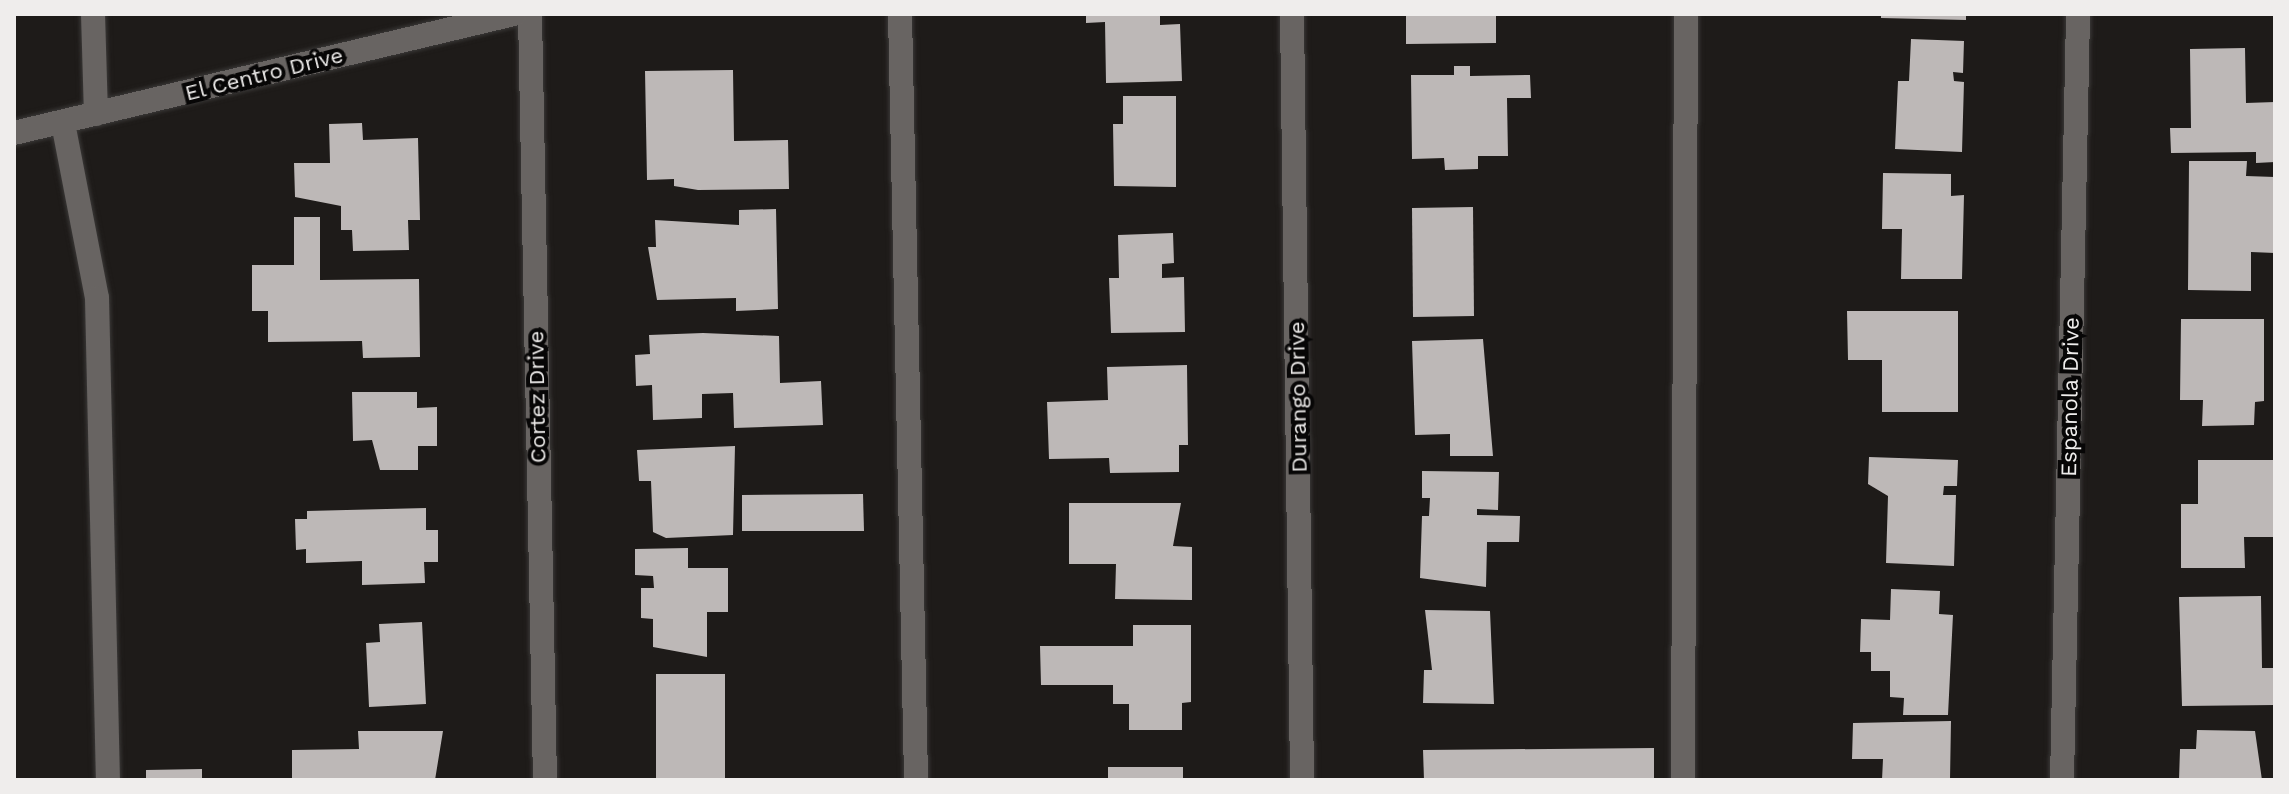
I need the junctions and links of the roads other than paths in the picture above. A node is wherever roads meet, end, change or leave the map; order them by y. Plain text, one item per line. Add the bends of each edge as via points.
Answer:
1 (93, 14) edge
2 (514, 14) edge
3 (530, 14) edge
4 (900, 14) edge
5 (1292, 14) edge
6 (1686, 14) edge
7 (2078, 14) edge
8 (96, 114) junction
9 (63, 123) junction
10 (14, 133) edge
11 (108, 780) edge
12 (545, 780) edge
13 (916, 780) edge
14 (1302, 780) edge
15 (1683, 780) edge
16 (2062, 780) edge

1 - 8 street
2 - 8 street, El Centro Drive
3 - 12 street, Cortez Drive
4 - 13 street
5 - 14 street, Durango Drive
6 - 15 street
7 - 16 street, Espanola Drive
8 - 9 street, El Centro Drive
9 - 10 street, El Centro Drive
9 - 11 street via 97,298

